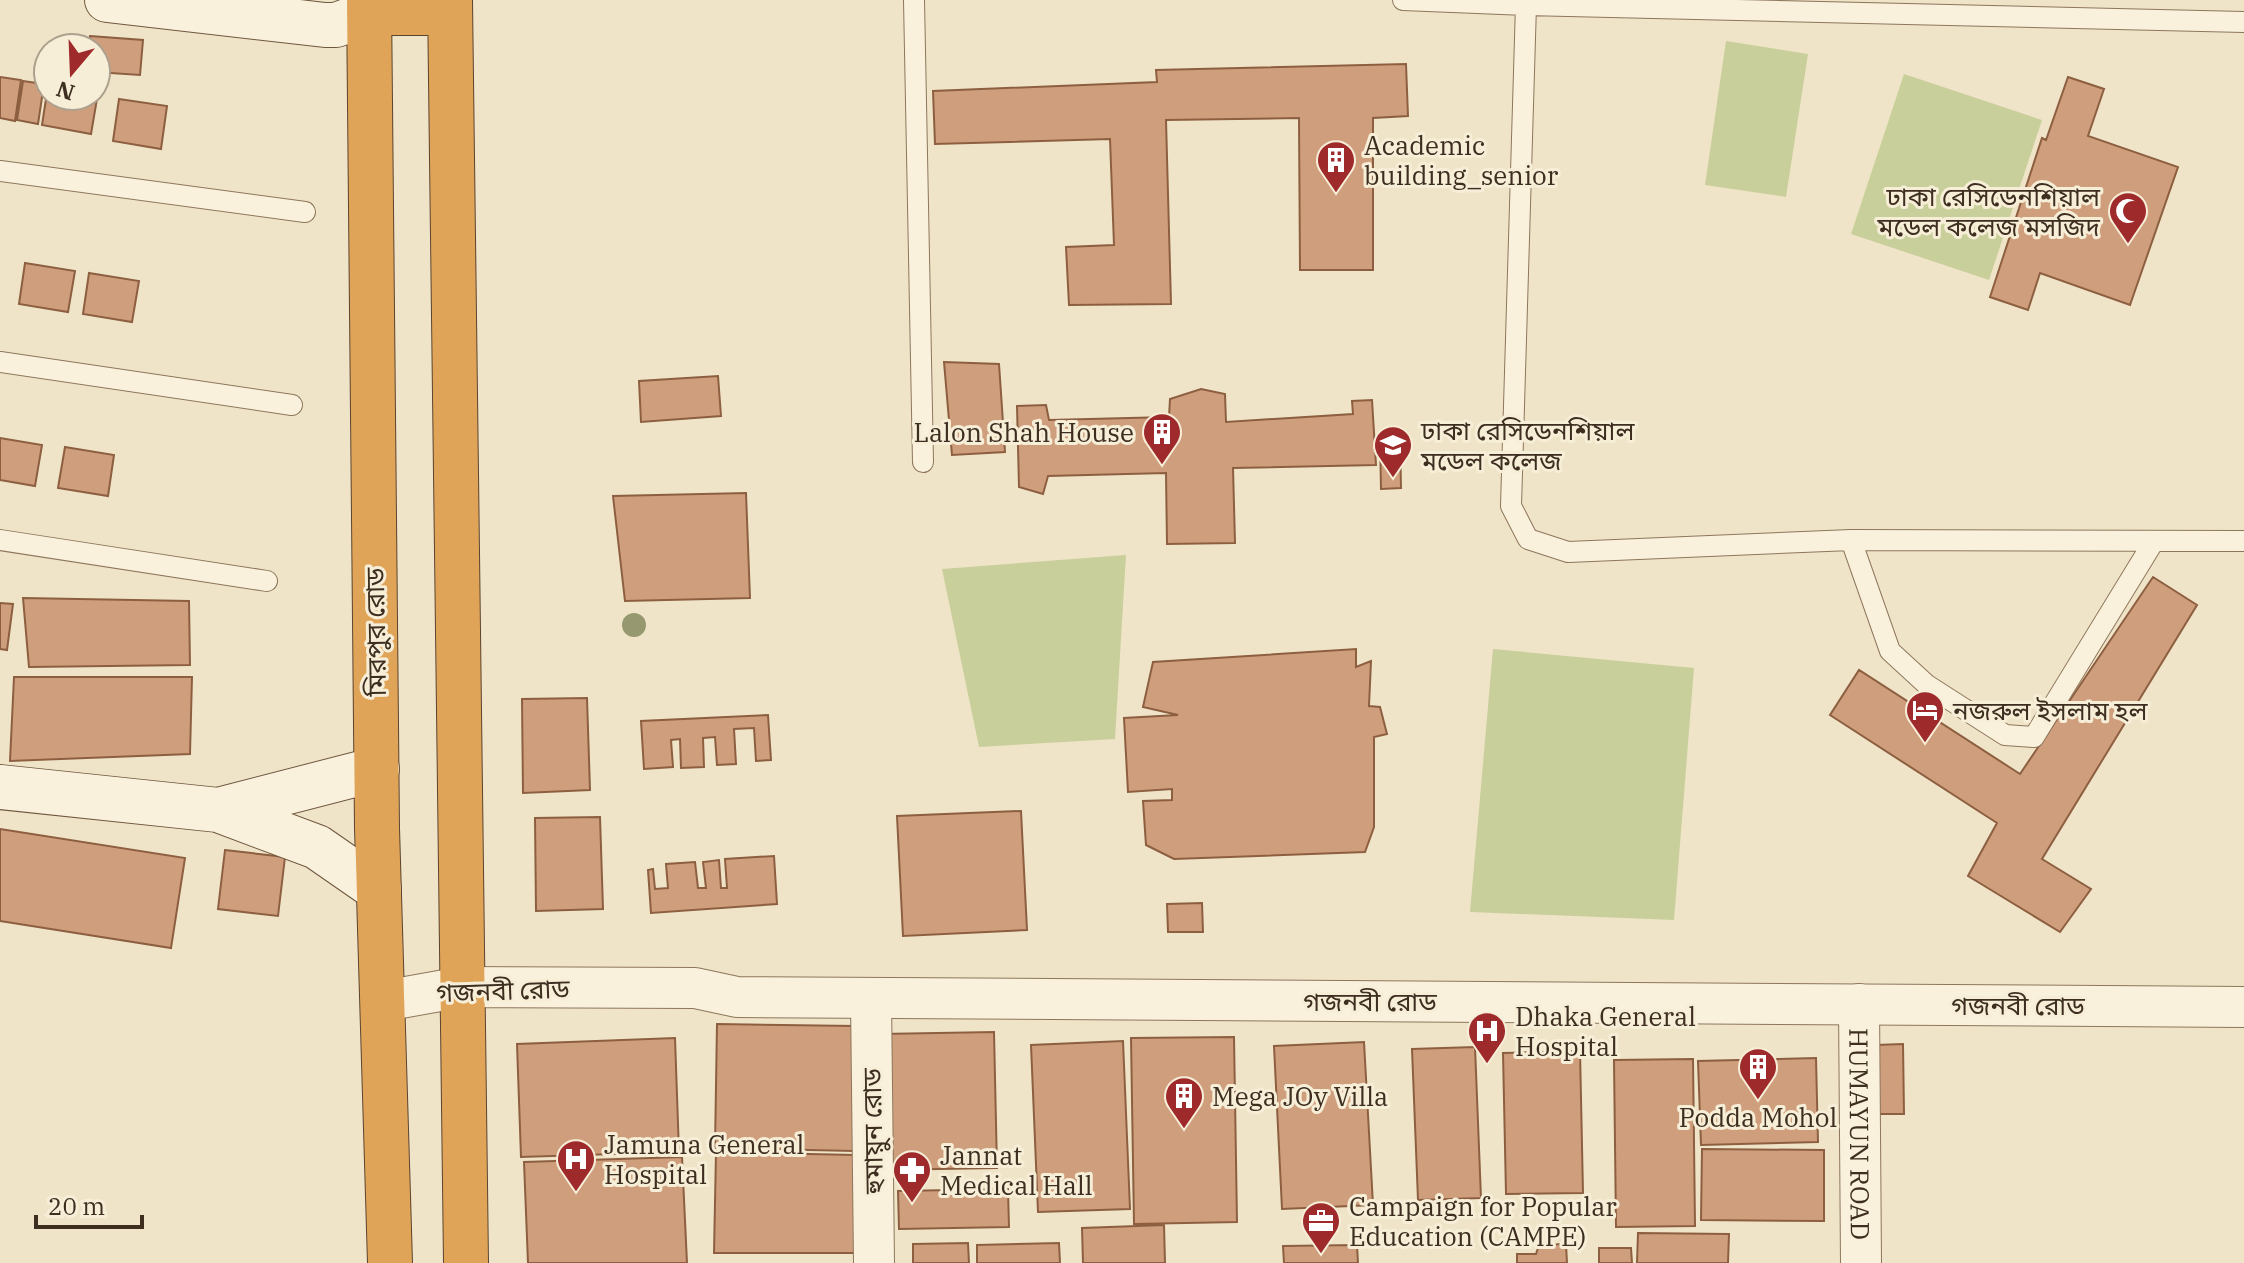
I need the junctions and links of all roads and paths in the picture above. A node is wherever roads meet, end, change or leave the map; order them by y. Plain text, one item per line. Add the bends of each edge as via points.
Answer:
1 (107, 0) edge
2 (252, 0) edge
3 (914, 0) edge
4 (1403, 0) edge
5 (1527, 2) edge
6 (450, 6) edge
7 (369, 7) edge
8 (325, 16) junction
9 (2244, 22) edge
10 (0, 171) edge
11 (305, 212) dead end
12 (0, 362) edge
13 (292, 405) dead end
14 (923, 462) dead end
15 (0, 540) edge
16 (1851, 540) junction
17 (2154, 541) junction
18 (2244, 541) edge
19 (267, 581) dead end
20 (377, 769) junction
21 (0, 787) edge
22 (218, 810) junction
23 (379, 890) junction
24 (871, 998) junction
25 (462, 1000) junction
26 (384, 1001) junction
27 (1859, 1004) junction
28 (2244, 1007) edge
29 (390, 1263) edge
30 (466, 1263) edge
31 (874, 1263) edge
32 (1861, 1263) edge

1 - 8 street
2 - 8 street
3 - 14 lane
4 - 5 lane
5 - 9 lane
5 - 16 lane via 1511,506 1528,539 1568,552
6 - 7 highway
6 - 25 highway
7 - 8 street
7 - 20 highway, মিরপুর রোড
10 - 11 lane
12 - 13 lane
15 - 19 lane
16 - 17 lane
16 - 17 lane via 1890,651 1927,685 2005,735 2034,737
17 - 18 lane
20 - 22 street
20 - 23 highway, মিরপুর রোড
21 - 22 street
22 - 23 street via 317,847
23 - 26 highway, মিরপুর রোড
24 - 25 street, গজনবী রোড via 737,997 695,988
24 - 27 street, গজনবী রোড
24 - 31 street, হুমায়ুন রোড
25 - 26 street, গজনবী রোড
25 - 30 highway
26 - 29 highway, মিরপুর রোড
27 - 28 street, গজনবী রোড
27 - 32 street, HUMAYUN ROAD

